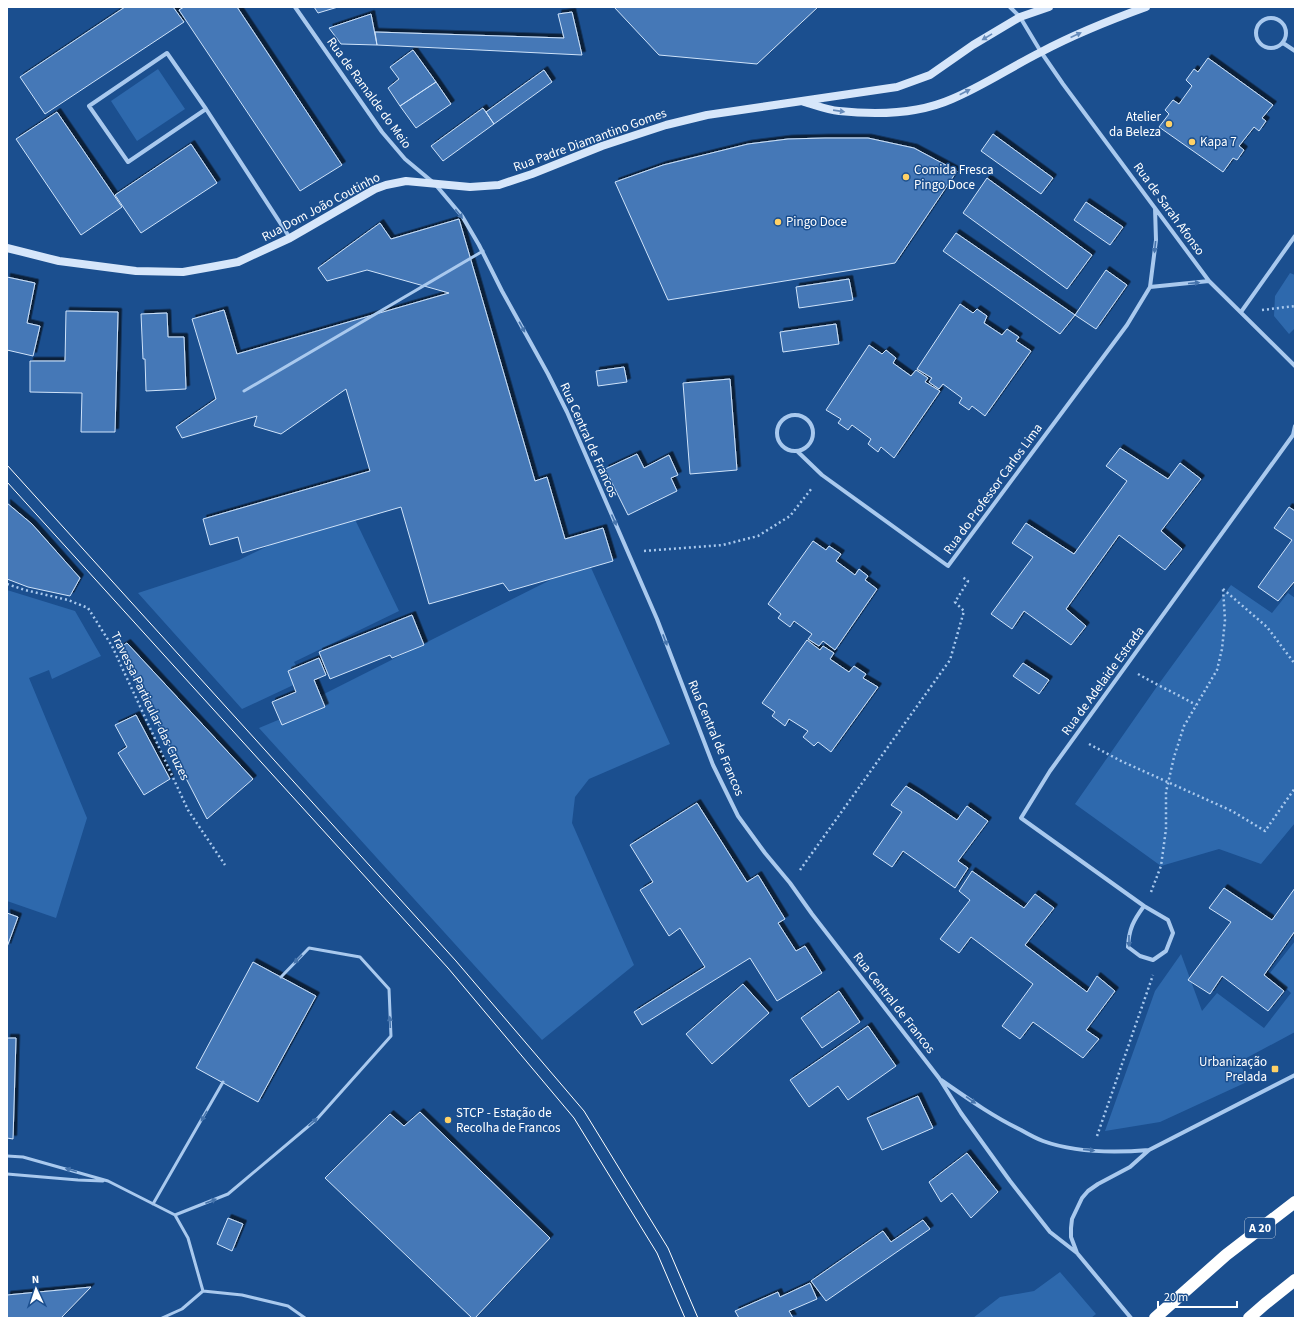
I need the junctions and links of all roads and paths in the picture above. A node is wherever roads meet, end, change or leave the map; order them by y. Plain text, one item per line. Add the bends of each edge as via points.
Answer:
1 (295, 7) edge
2 (1010, 7) edge
3 (1049, 7) edge
4 (1146, 7) edge
5 (1020, 17) junction
6 (1283, 43) junction
7 (1295, 51) edge
8 (1041, 52) junction
9 (801, 102) junction
10 (206, 109) junction
11 (435, 184) junction
12 (1155, 208) junction
13 (1295, 236) edge
14 (290, 238) junction
15 (7, 248) edge
16 (482, 251) junction
17 (1210, 281) junction
18 (1150, 287) junction
19 (1295, 306) edge
20 (1241, 312) junction
21 (1295, 366) edge
22 (244, 391) dead end
23 (1295, 426) edge
24 (1294, 435) edge
25 (797, 451) junction
26 (822, 475) junction
27 (627, 551) junction
28 (948, 566) junction
29 (7, 584) edge
30 (1295, 664) edge
31 (1126, 667) junction
32 (1196, 705) junction
33 (1076, 736) junction
34 (1168, 782) junction
35 (1295, 788) edge
36 (225, 865) dead end
37 (790, 883) junction
38 (1144, 906) junction
39 (1153, 960) junction
40 (281, 977) dead end
41 (1295, 1075) edge
42 (939, 1078) junction
43 (223, 1082) dead end
44 (1092, 1150) junction
45 (1149, 1150) junction
46 (7, 1156) edge
47 (7, 1174) edge
48 (108, 1181) junction
49 (1295, 1202) edge
50 (153, 1204) junction
51 (175, 1215) junction
52 (1077, 1253) junction
53 (1295, 1280) edge
54 (202, 1291) junction
55 (162, 1318) edge
56 (305, 1318) edge
57 (1131, 1318) edge
58 (1156, 1318) edge
59 (1249, 1318) edge

1 - 11 street, Rua de Ramalde do Meio via 382,132 405,159
2 - 5 street
3 - 5 main road, Rua Padre Diamantino Gomes
8 -> 4 main road, Rua Padre Diamantino Gomes via 1094,26
5 - 8 street
5 -> 9 main road, Rua Padre Diamantino Gomes via 930,75 897,87
6 - 6 street via 1286,29 1281,21 1268,18 1260,23 1257,38 1264,46 1274,47
6 - 7 street
9 -> 8 main road, Rua Padre Diamantino Gomes via 837,111 868,113 926,108 952,99
8 - 12 street, Rua de Sarah Afonso
9 - 11 main road, Rua Padre Diamantino Gomes via 707,115 666,125 499,185 470,187
10 - 10 street via 167,53 89,106 128,162
10 - 14 street
11 - 14 main road, Rua Dom João Coutinho via 406,181 375,189
11 -> 16 street, Rua Central de Francos via 462,216
12 - 17 street, Rua de Sarah Afonso
12 -> 18 street, Rua do Professor Carlos Lima via 1156,240
13 - 20 street
14 - 15 main road, Rua Dom João Coutinho via 238,262 183,272 136,271 59,261
16 - 22 lane
16 -> 27 street, Rua Central de Francos via 567,412
18 -> 17 street
17 - 20 street, Rua de Sarah Afonso
18 - 28 street, Rua do Professor Carlos Lima via 1127,325
19 - 20 path
20 - 21 street, Rua de Sarah Afonso
23 - 24 street, Rua de Adelaide Estrada
24 - 31 street, Rua de Adelaide Estrada
25 - 25 street, Rua do Professor Carlos Lima via 812,440 813,428 805,417 793,414 778,424 776,435 781,446
25 - 26 street, Rua do Professor Carlos Lima
26 - 27 path via 790,516 758,536 723,545
26 - 28 street, Rua do Professor Carlos Lima
27 -> 37 street, Rua Central de Francos via 657,619 716,771 738,816
28 - 37 path via 968,581 955,602 964,611 950,660
29 - 36 path, Travessa Particular das Cruzes via 88,608 112,646 188,810
30 - 32 path via 1266,627 1223,589 1225,620 1222,649 1217,670
31 - 32 path
31 - 33 street, Rua de Adelaide Estrada
32 - 34 path via 1184,726
33 - 34 path via 1121,761
33 - 38 street, Rua de Adelaide Estrada via 1050,771 1021,818
34 - 35 path via 1232,811 1265,831
34 - 38 path via 1161,866
37 - 42 street, Rua Central de Francos
38 -> 39 street via 1129,933 1128,947 1140,956
38 - 39 street, Rua de Adelaide Estrada via 1168,920 1173,933 1166,951
39 - 44 path via 1153,976
51 -> 40 lane via 228,1194 317,1119 391,1036 389,989 360,957 309,948
41 - 45 street
42 -> 44 street via 987,1112 1042,1141
42 - 52 street, Rua Central de Francos via 1010,1181 1050,1232
43 -> 50 lane
44 - 45 street
45 - 52 street via 1130,1166 1088,1191 1082,1198 1072,1219 1072,1236
48 -> 46 lane via 23,1157
47 - 48 lane
48 - 50 lane
49 - 58 highway, A 20 via 1226,1255
50 - 51 lane
51 - 54 lane via 188,1238
52 - 57 street, Rua Central de Francos
53 - 59 highway
54 - 55 lane via 182,1309
54 - 56 lane via 242,1295 288,1306

